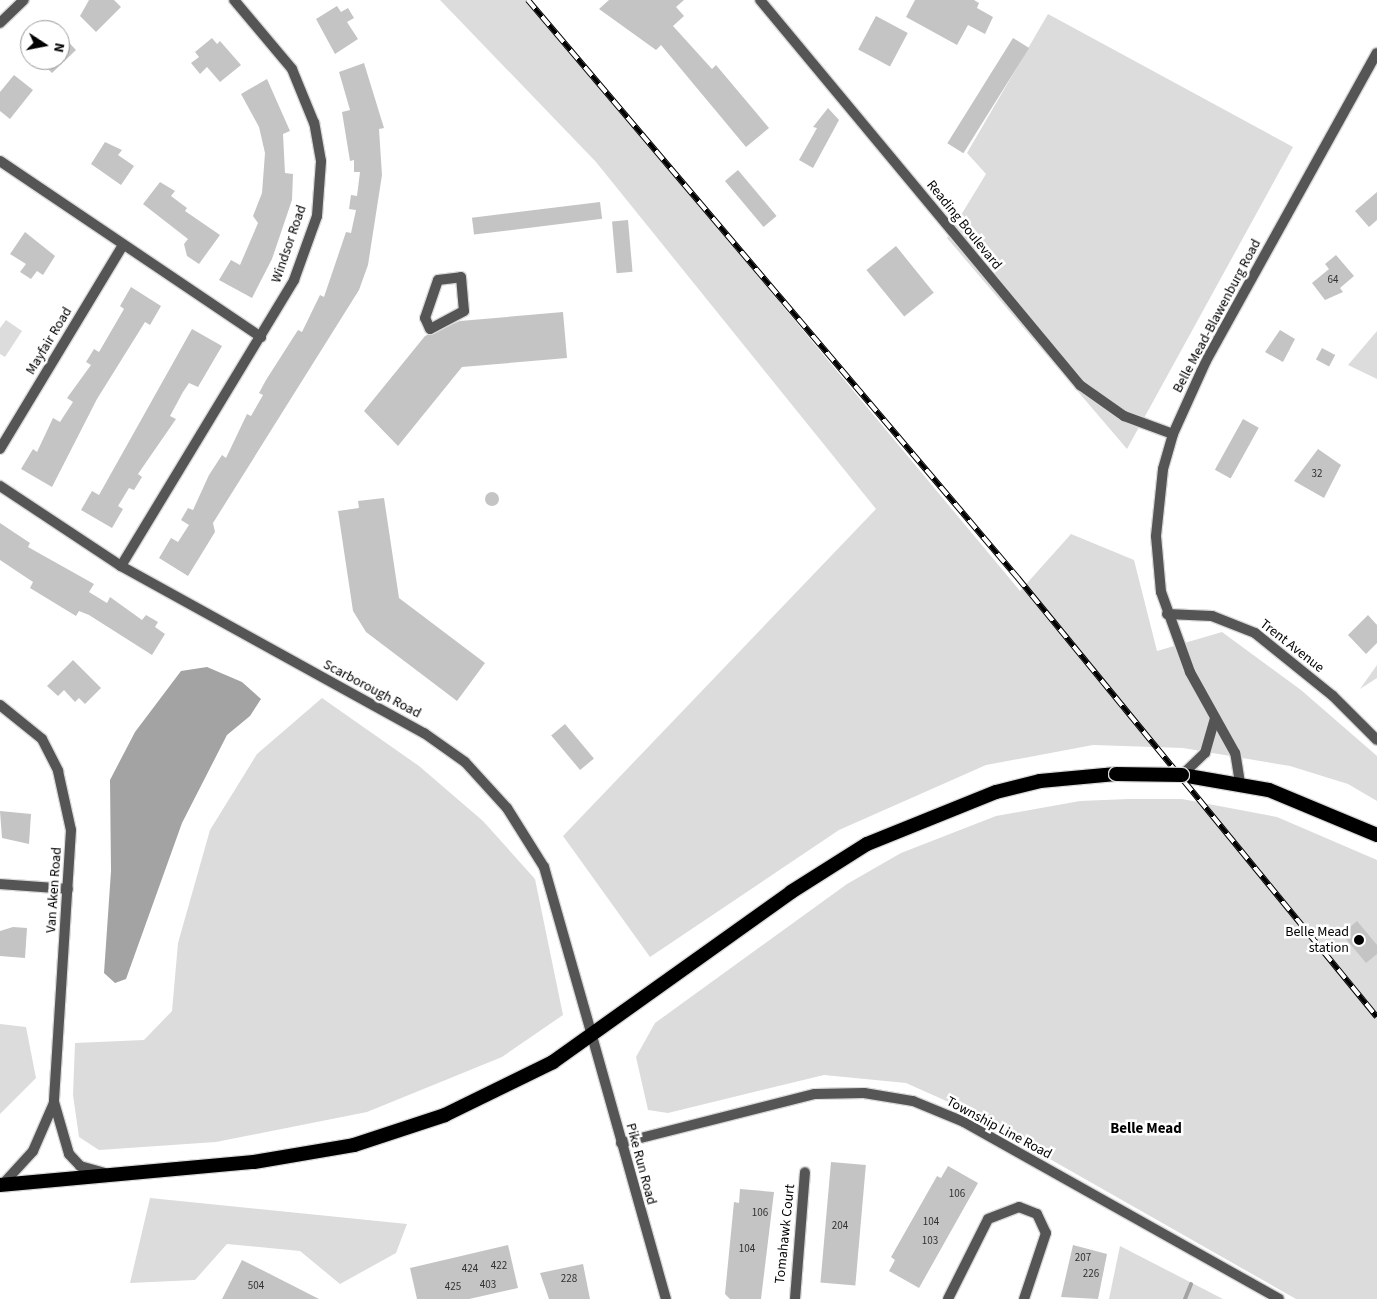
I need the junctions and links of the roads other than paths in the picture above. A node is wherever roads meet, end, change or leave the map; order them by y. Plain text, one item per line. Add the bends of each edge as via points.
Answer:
1 (24, 0) edge
2 (234, 0) edge
3 (760, 0) edge
4 (0, 23) edge
5 (1377, 53) edge
6 (0, 161) edge
7 (122, 247) junction
8 (461, 277) joint
9 (261, 337) junction
10 (1172, 434) junction
11 (0, 449) edge
12 (0, 486) edge
13 (121, 566) junction
14 (1167, 614) junction
15 (0, 705) edge
16 (1216, 719) junction
17 (1377, 740) edge
18 (1182, 775) junction
19 (1240, 783) junction
20 (1377, 835) edge
21 (0, 884) edge
22 (68, 889) junction
23 (592, 1036) junction
24 (54, 1102) junction
25 (620, 1142) junction
26 (805, 1172) dead end
27 (117, 1176) junction
28 (1, 1185) edge
29 (666, 1299) edge
30 (795, 1299) edge
31 (948, 1299) edge
32 (1024, 1299) edge
33 (1279, 1299) edge

1 - 4 street
2 - 9 street, Windsor Road via 292,69 314,123 321,162 317,216 294,280
3 - 10 street, Reading Boulevard via 1080,385 1124,416
5 - 10 street, Belle Mead-Blawenburg Road via 1206,361
6 - 7 street
7 - 9 street
7 - 11 street, Mayfair Road
8 - 8 street via 464,311 430,329 425,318 438,280
9 - 13 street, Windsor Road
10 - 14 street, Belle Mead-Blawenburg Road via 1163,469 1156,536
12 - 13 street, Scarborough Road
13 - 23 street, Scarborough Road via 424,733 465,762 507,808 544,867
14 - 16 street via 1190,672
14 - 17 street, Trent Avenue via 1212,616 1255,633 1333,696
15 - 22 street, Van Aken Road via 42,739 58,771 71,830
16 - 18 street via 1208,746
16 - 19 street via 1235,753
18 - 19 highway
18 - 23 highway, bridge via 1082,775 967,800 868,844 791,892
19 - 20 highway via 1269,790
21 - 22 street
22 - 24 street, Van Aken Road
23 - 25 street, Pike Run Road
23 - 27 highway via 501,1090 399,1132 254,1162
24 - 27 street, Van Aken Road via 70,1154 80,1166
24 - 28 street, Van Aken Road via 33,1151
25 - 29 street, Pike Run Road
25 - 33 street, Township Line Road via 815,1094 864,1092 913,1101 964,1122
26 - 30 street, Tomahawk Court
27 - 28 highway
31 - 32 street via 988,1219 1019,1207 1037,1214 1046,1232

